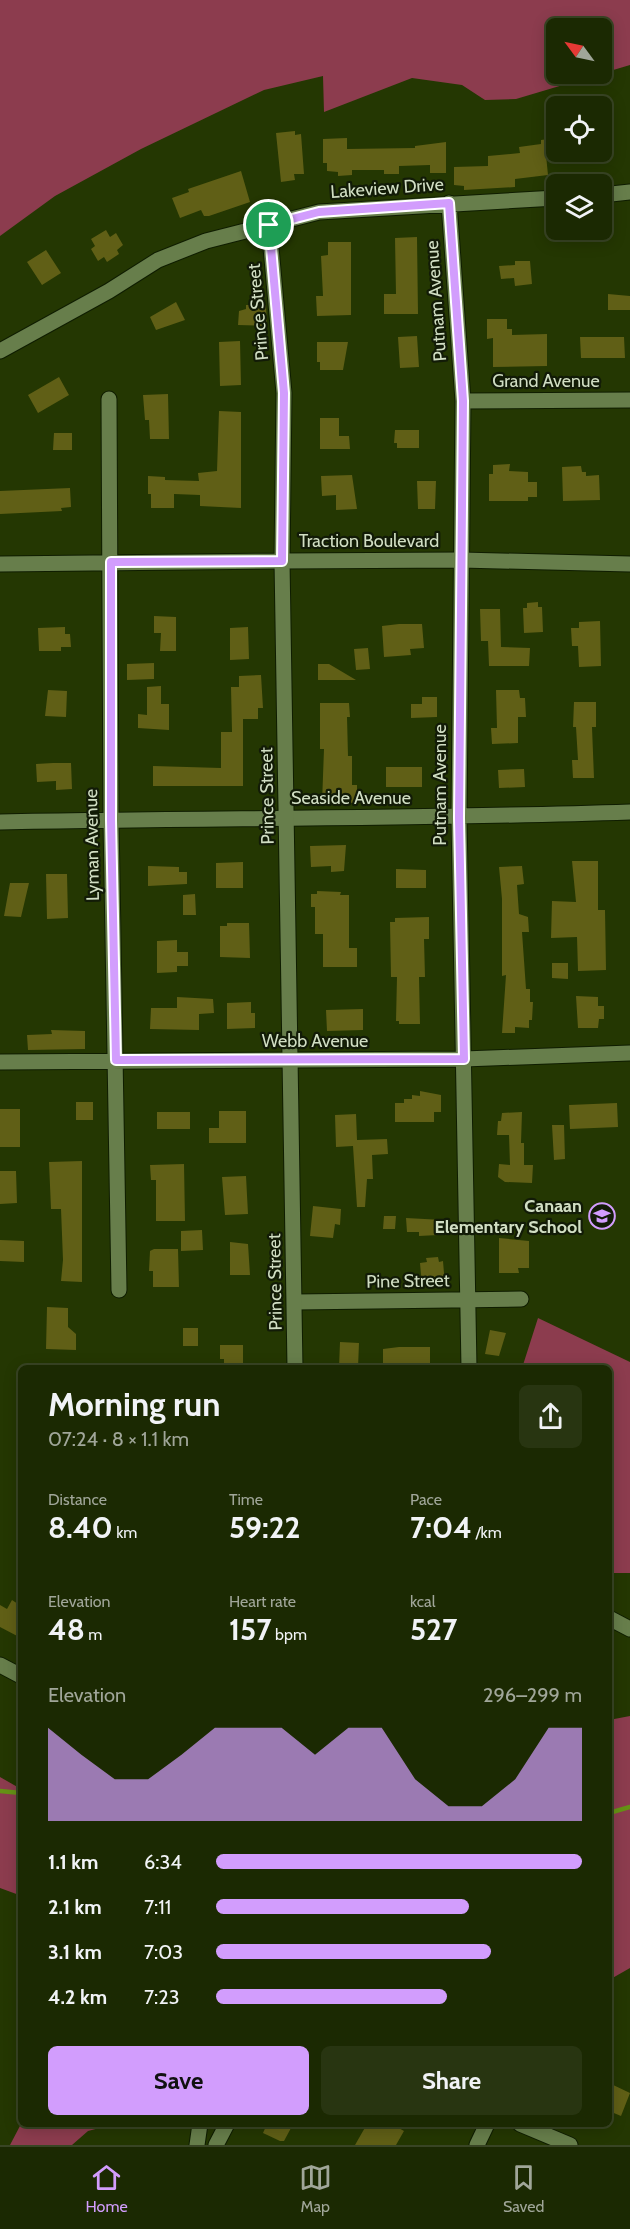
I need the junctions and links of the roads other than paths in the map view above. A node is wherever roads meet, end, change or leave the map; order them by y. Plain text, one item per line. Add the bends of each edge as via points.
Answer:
1 (630, 192) edge
2 (612, 194) edge
3 (546, 198) edge
4 (449, 203) junction
5 (269, 225) junction
6 (0, 351) edge
7 (109, 399) dead end
8 (630, 400) edge
9 (463, 401) junction
10 (461, 560) junction
11 (282, 561) junction
12 (111, 562) junction
13 (0, 564) edge
14 (630, 564) edge
15 (630, 812) edge
16 (287, 817) junction
17 (459, 818) junction
18 (111, 820) junction
19 (0, 822) edge
20 (630, 1053) edge
21 (464, 1059) junction
22 (116, 1060) junction
23 (290, 1060) junction
24 (0, 1062) edge
25 (119, 1290) dead end
26 (468, 1299) junction
27 (522, 1299) dead end
28 (296, 1302) junction
29 (295, 1365) edge
30 (469, 1365) edge
31 (612, 1620) edge
32 (630, 1629) edge
33 (0, 1665) edge
34 (18, 1674) edge
35 (200, 2127) edge
36 (225, 2127) edge
37 (486, 2127) edge
38 (527, 2127) edge
39 (198, 2145) edge
40 (216, 2145) edge
41 (477, 2145) edge
42 (570, 2145) edge

1 - 2 street
3 - 4 street, Lakeview Drive
4 - 5 street, Lakeview Drive via 319,212
4 - 9 street, Putnam Avenue
5 - 6 street, Lakeview Drive via 206,241 158,260
5 - 11 street, Prince Street via 284,393
7 - 12 street, Lyman Avenue
8 - 9 street, Grand Avenue
9 - 10 street, Putnam Avenue
10 - 11 street, Traction Boulevard
10 - 14 street, Traction Boulevard
10 - 17 street, Putnam Avenue
11 - 12 street, Traction Boulevard
11 - 16 street, Prince Street
12 - 13 street, Traction Boulevard
12 - 18 street, Lyman Avenue
15 - 17 street, Seaside Avenue
16 - 17 street, Seaside Avenue
16 - 18 street, Seaside Avenue
16 - 23 street, Prince Street
17 - 21 street, Putnam Avenue
18 - 19 street, Seaside Avenue
18 - 22 street, Lyman Avenue
20 - 21 street, Webb Avenue
21 - 23 street, Webb Avenue
21 - 26 street, Putnam Avenue
22 - 23 street, Webb Avenue
22 - 24 street, Webb Avenue
22 - 25 street, Lyman Avenue
23 - 28 street, Prince Street
26 - 27 street, Pine Street
26 - 28 street, Pine Street
26 - 30 street, Putnam Avenue
28 - 29 street, Prince Street
31 - 32 street
33 - 34 street
35 - 39 street
36 - 40 street
37 - 41 street
38 - 42 street

